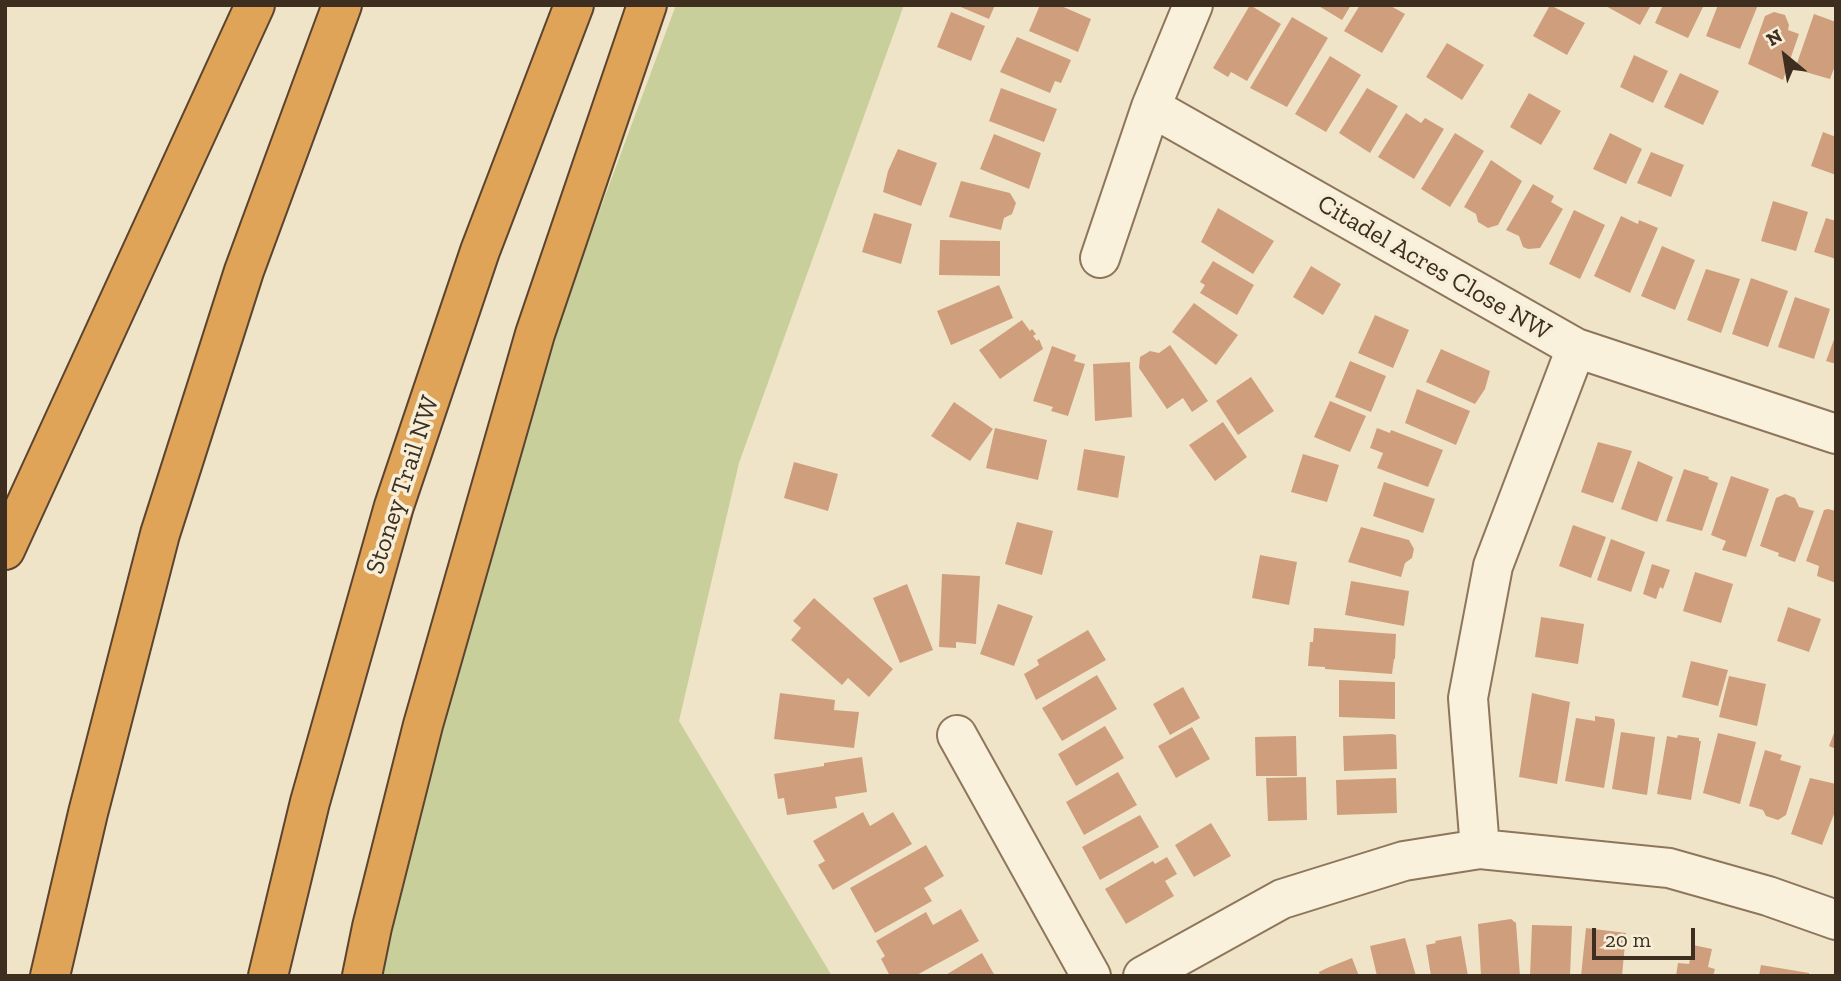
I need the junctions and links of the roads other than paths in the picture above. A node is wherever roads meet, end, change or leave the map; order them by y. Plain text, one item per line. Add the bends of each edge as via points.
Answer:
1 (255, 5) edge
2 (342, 5) edge
3 (574, 5) edge
4 (647, 5) edge
5 (1193, 5) edge
6 (1151, 107) junction
7 (1100, 258) dead end
8 (1576, 348) junction
9 (1836, 434) edge
10 (5, 550) edge
11 (957, 735) dead end
12 (1480, 849) junction
13 (1836, 920) edge
14 (50, 976) edge
15 (268, 976) edge
16 (362, 976) edge
17 (1091, 976) edge
18 (1143, 976) edge

1 - 10 highway
2 - 14 highway via 244,271 160,534
3 - 15 highway, Stoney Trail NW via 480,251 394,506 310,802
4 - 16 highway via 535,334 423,724
5 - 6 street
6 - 7 street
6 - 8 street, Citadel Acres Close NW
8 - 9 street, Citadel Acres Close NW
8 - 12 street via 1493,566 1468,698
11 - 17 street
12 - 13 street via 1669,868 1768,895
12 - 18 street via 1404,861 1282,899

